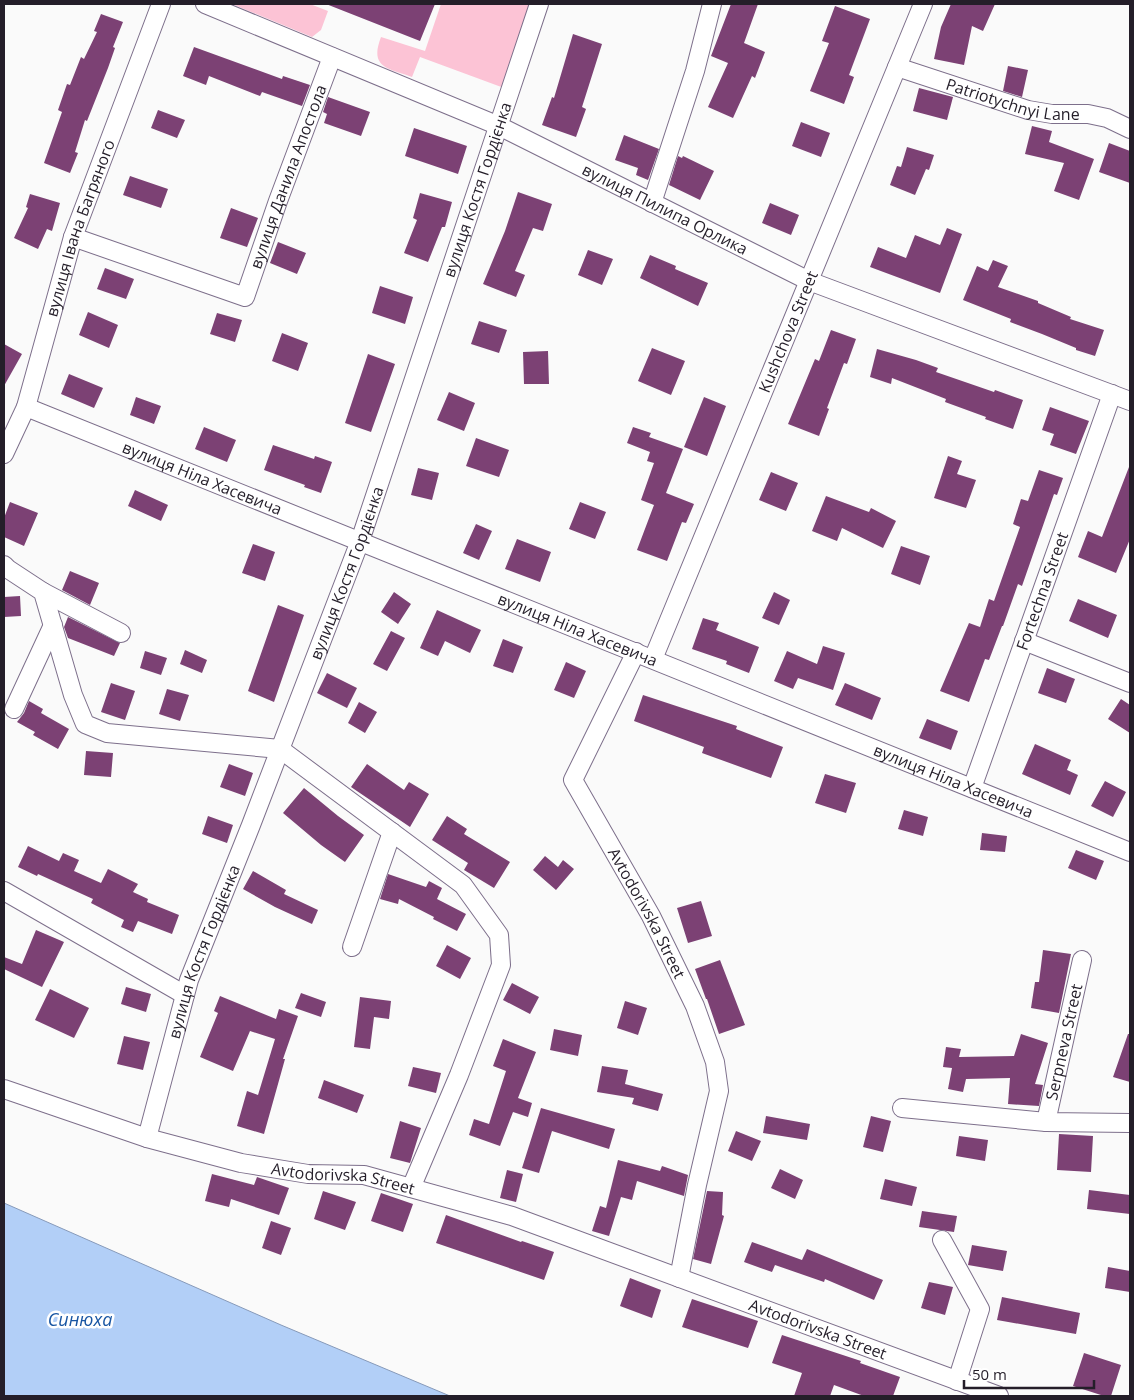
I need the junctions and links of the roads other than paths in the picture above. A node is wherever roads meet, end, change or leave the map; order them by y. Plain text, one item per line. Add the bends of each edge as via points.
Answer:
1 (161, 4) edge
2 (205, 4) edge
3 (539, 4) edge
4 (712, 4) edge
5 (923, 4) edge
6 (332, 57) junction
7 (897, 68) junction
8 (498, 126) junction
9 (1130, 129) edge
10 (652, 203) junction
11 (73, 237) junction
12 (809, 281) junction
13 (1112, 394) junction
14 (1130, 401) edge
15 (26, 406) junction
16 (6, 446) edge
17 (360, 541) junction
18 (4, 565) edge
19 (43, 592) junction
20 (53, 625) junction
21 (121, 633) dead end
22 (1024, 642) junction
23 (636, 652) junction
24 (653, 659) junction
25 (1130, 683) edge
26 (14, 708) dead end
27 (280, 749) junction
28 (972, 788) junction
29 (392, 832) junction
30 (1130, 852) edge
31 (4, 892) edge
32 (352, 947) dead end
33 (1082, 960) dead end
34 (185, 995) junction
35 (4, 1089) edge
36 (902, 1108) dead end
37 (1046, 1122) junction
38 (1130, 1123) edge
39 (147, 1138) junction
40 (411, 1188) junction
41 (942, 1240) dead end
42 (679, 1278) junction
43 (957, 1381) junction
44 (999, 1396) edge

1 - 11 street, вулиця Івана Багряного
2 - 6 street, вулиця Пилипа Орлика
3 - 8 street, вулиця Костя Гордієнка
4 - 10 street via 695,71
5 - 7 street, Kushchova Street
6 - 8 street, вулиця Пилипа Орлика
6 - 11 street, вулиця Данила Апостола via 244,297
7 - 9 street, Patriotychnyi Lane via 1028,110 1088,114 1107,118
7 - 12 street, Kushchova Street
8 - 10 street, вулиця Пилипа Орлика
8 - 17 street, вулиця Костя Гордієнка
10 - 12 street, вулиця Пилипа Орлика
11 - 15 street, вулиця Івана Багряного
12 - 13 street, вулиця Пилипа Орлика
12 - 24 street, Kushchova Street
13 - 14 street, вулиця Пилипа Орлика
13 - 22 street, Fortechna Street
15 - 16 street, вулиця Івана Багряного
15 - 17 street, вулиця Ніла Хасевича
17 - 23 street, вулиця Ніла Хасевича
17 - 27 street, вулиця Костя Гордієнка
18 - 19 street
19 - 20 street
19 - 21 street
20 - 26 street
20 - 27 street via 84,724 107,733
22 - 25 street
22 - 28 street, Fortechna Street
23 - 24 street, вулиця Ніла Хасевича
23 - 42 street, Avtodorivska Street via 573,780 651,916 695,1006 715,1062 719,1091
24 - 28 street, вулиця Ніла Хасевича
27 - 29 street
27 - 34 street, вулиця Костя Гордієнка
28 - 30 street, вулиця Ніла Хасевича
29 - 32 street
29 - 40 street via 463,885 498,935 501,965
31 - 34 street
33 - 37 street, Serpneva Street
34 - 39 street, вулиця Костя Гордієнка
35 - 39 street, Avtodorivska Street
36 - 37 street, Serpneva Street
37 - 38 street, Serpneva Street
39 - 40 street, Avtodorivska Street via 241,1163 308,1174 364,1175
40 - 42 street, Avtodorivska Street via 512,1216
41 - 43 street via 980,1309
42 - 43 street, Avtodorivska Street
43 - 44 street, Avtodorivska Street

